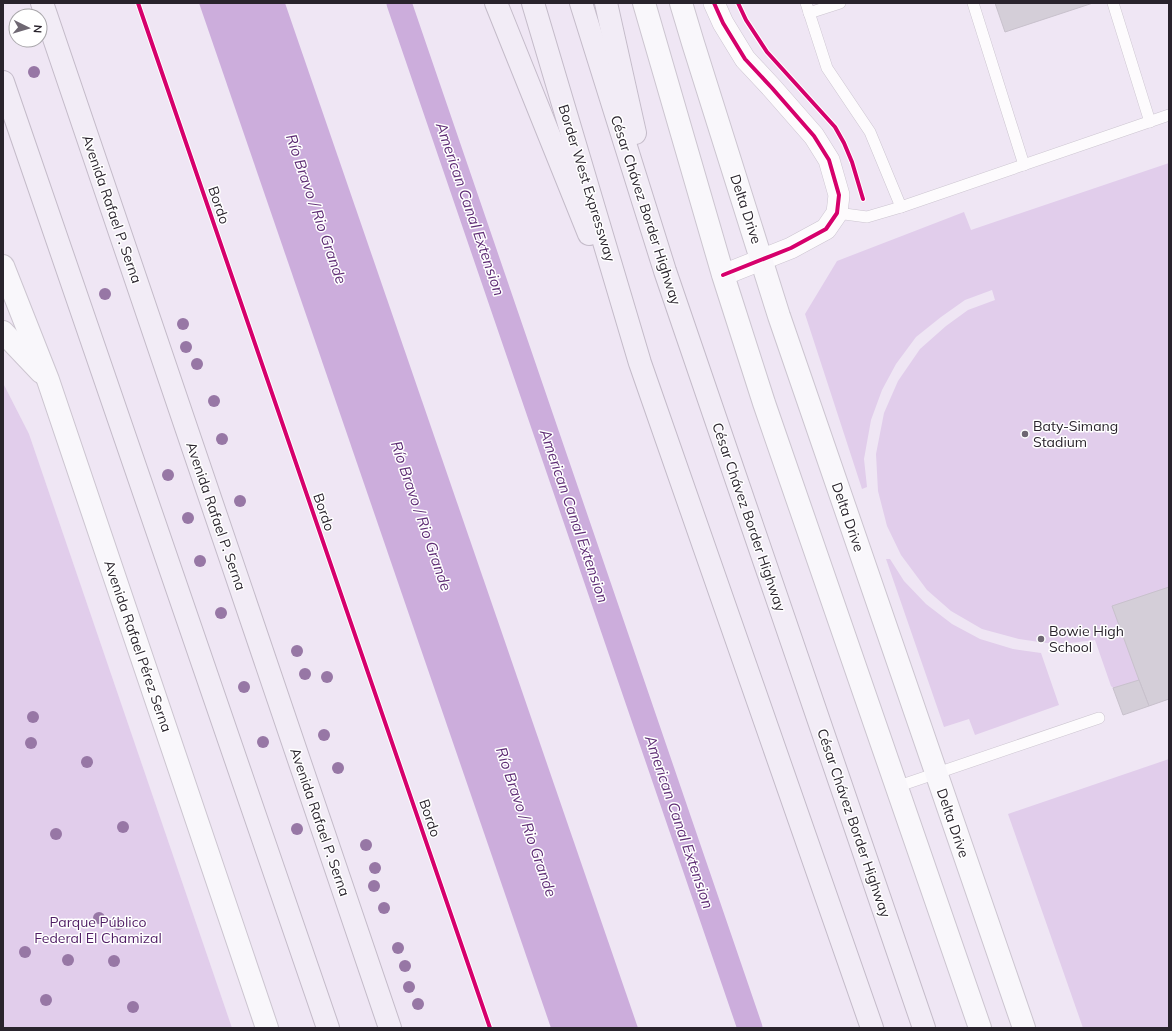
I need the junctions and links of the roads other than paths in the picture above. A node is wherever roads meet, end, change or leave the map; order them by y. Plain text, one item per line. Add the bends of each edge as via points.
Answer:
1 (42, 3) edge
2 (496, 3) edge
3 (533, 3) edge
4 (581, 3) edge
5 (606, 3) edge
6 (644, 3) edge
7 (681, 3) edge
8 (714, 3) edge
9 (840, 3) edge
10 (973, 3) edge
11 (1113, 3) edge
12 (807, 8) edge
13 (3, 82) edge
14 (1169, 115) edge
15 (1150, 122) junction
16 (1024, 165) junction
17 (902, 207) junction
18 (837, 213) junction
19 (762, 259) junction
20 (3, 266) edge
21 (665, 271) junction
22 (723, 275) junction
23 (3, 332) edge
24 (640, 363) junction
25 (48, 380) junction
26 (1100, 718) dead end
27 (936, 773) junction
28 (896, 787) junction
29 (267, 1028) edge
30 (328, 1028) edge
31 (390, 1028) edge
32 (872, 1028) edge
33 (924, 1028) edge
34 (980, 1028) edge
35 (1024, 1028) edge

1 - 31 highway, Avenida Rafael P. Serna
2 - 24 highway
3 - 24 highway, Border West Expressway
4 - 21 highway, César Chávez Border Highway
5 - 21 highway
6 - 22 main road
7 - 19 main road, Delta Drive
8 - 18 street via 745,59 814,136 829,160 840,195
9 - 12 lane
10 - 16 lane
11 - 15 lane
12 - 17 lane via 827,68 870,132
13 - 30 highway
14 - 15 lane
15 - 16 lane
16 - 17 lane
17 - 18 lane via 867,217
18 - 19 street via 826,229 792,248
19 - 22 street
19 - 27 main road, Delta Drive via 779,316
20 - 25 main road, Avenida Rafael Pérez Serna
21 - 33 highway, César Chávez Border Highway
22 - 28 main road via 764,403
23 - 25 main road
24 - 32 highway
25 - 29 main road, Avenida Rafael Pérez Serna
26 - 27 lane
27 - 28 lane
27 - 35 main road, Delta Drive
28 - 34 main road

